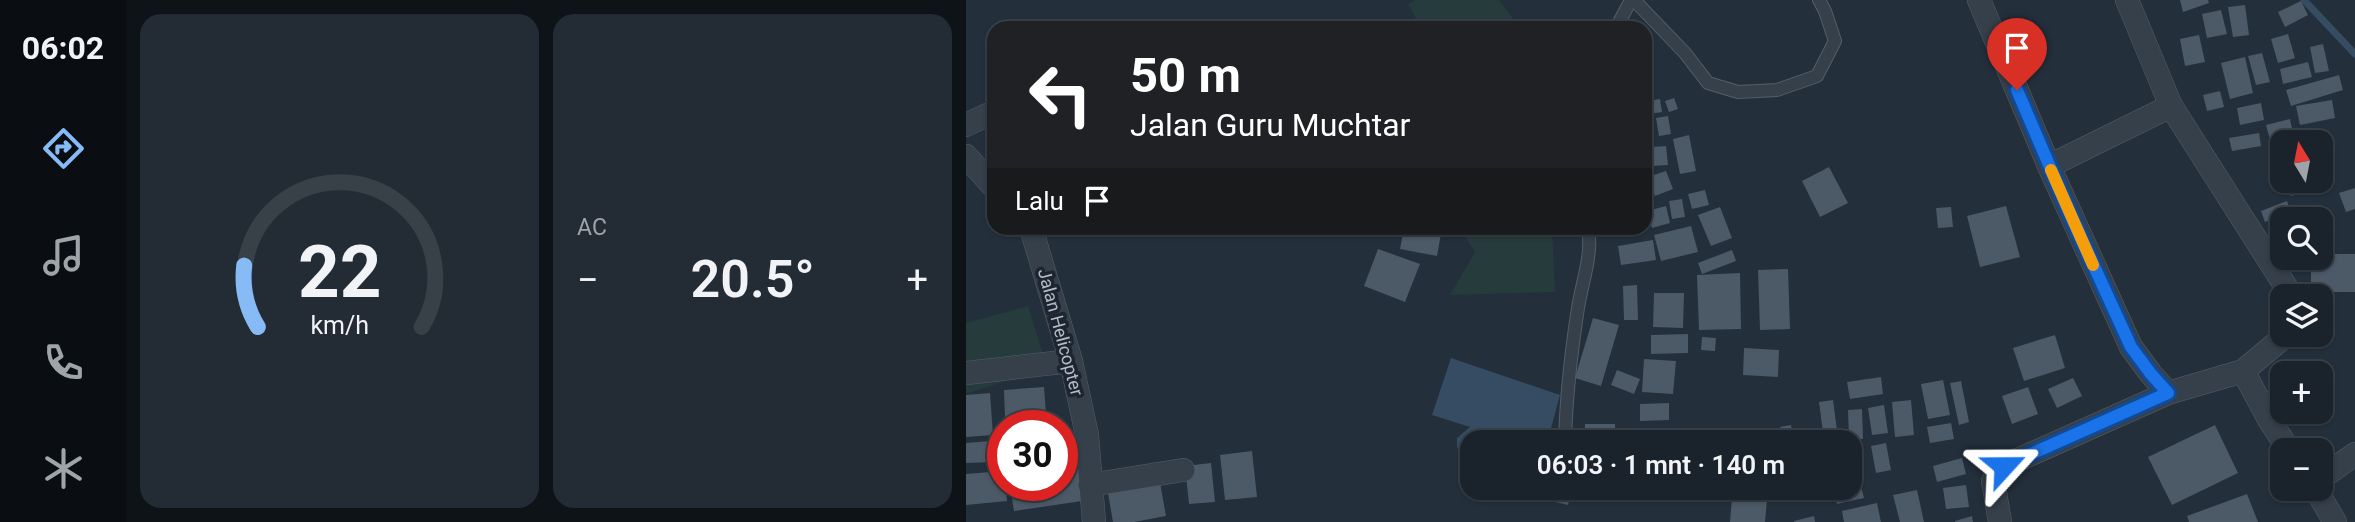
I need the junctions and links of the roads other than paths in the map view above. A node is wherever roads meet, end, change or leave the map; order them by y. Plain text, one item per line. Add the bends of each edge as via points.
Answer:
1 (1633, 0) edge
2 (1819, 0) edge
3 (1979, 0) edge
4 (2127, 0) edge
5 (1620, 21) edge
6 (2171, 106) junction
7 (966, 156) edge
8 (2049, 166) junction
9 (987, 179) edge
10 (1033, 235) edge
11 (1588, 235) edge
12 (2284, 284) edge
13 (2272, 347) edge
14 (1071, 360) junction
15 (2243, 371) junction
16 (966, 373) edge
17 (2168, 393) junction
18 (1565, 430) edge
19 (2282, 438) edge
20 (2355, 454) edge
21 (1184, 470) dead end
22 (2333, 470) edge
23 (1090, 485) junction
24 (2323, 501) edge
25 (1094, 522) edge
26 (2000, 522) edge
27 (2335, 522) edge

1 - 2 lane via 1685,52 1708,83 1738,92 1777,90 1817,76 1835,41
1 - 5 lane
3 - 8 street
4 - 6 street
6 - 8 street
6 - 12 street
7 - 9 street
8 - 17 street via 2131,347
10 - 14 street, Jalan Helicopter
11 - 18 lane
13 - 15 street
14 - 16 street
14 - 23 street, Jalan Helicopter via 1087,435
15 - 17 street
15 - 19 street
17 - 26 street via 2004,466 1993,481
20 - 22 street
21 - 23 street
23 - 25 street, Jalan Helicopter
24 - 27 street

